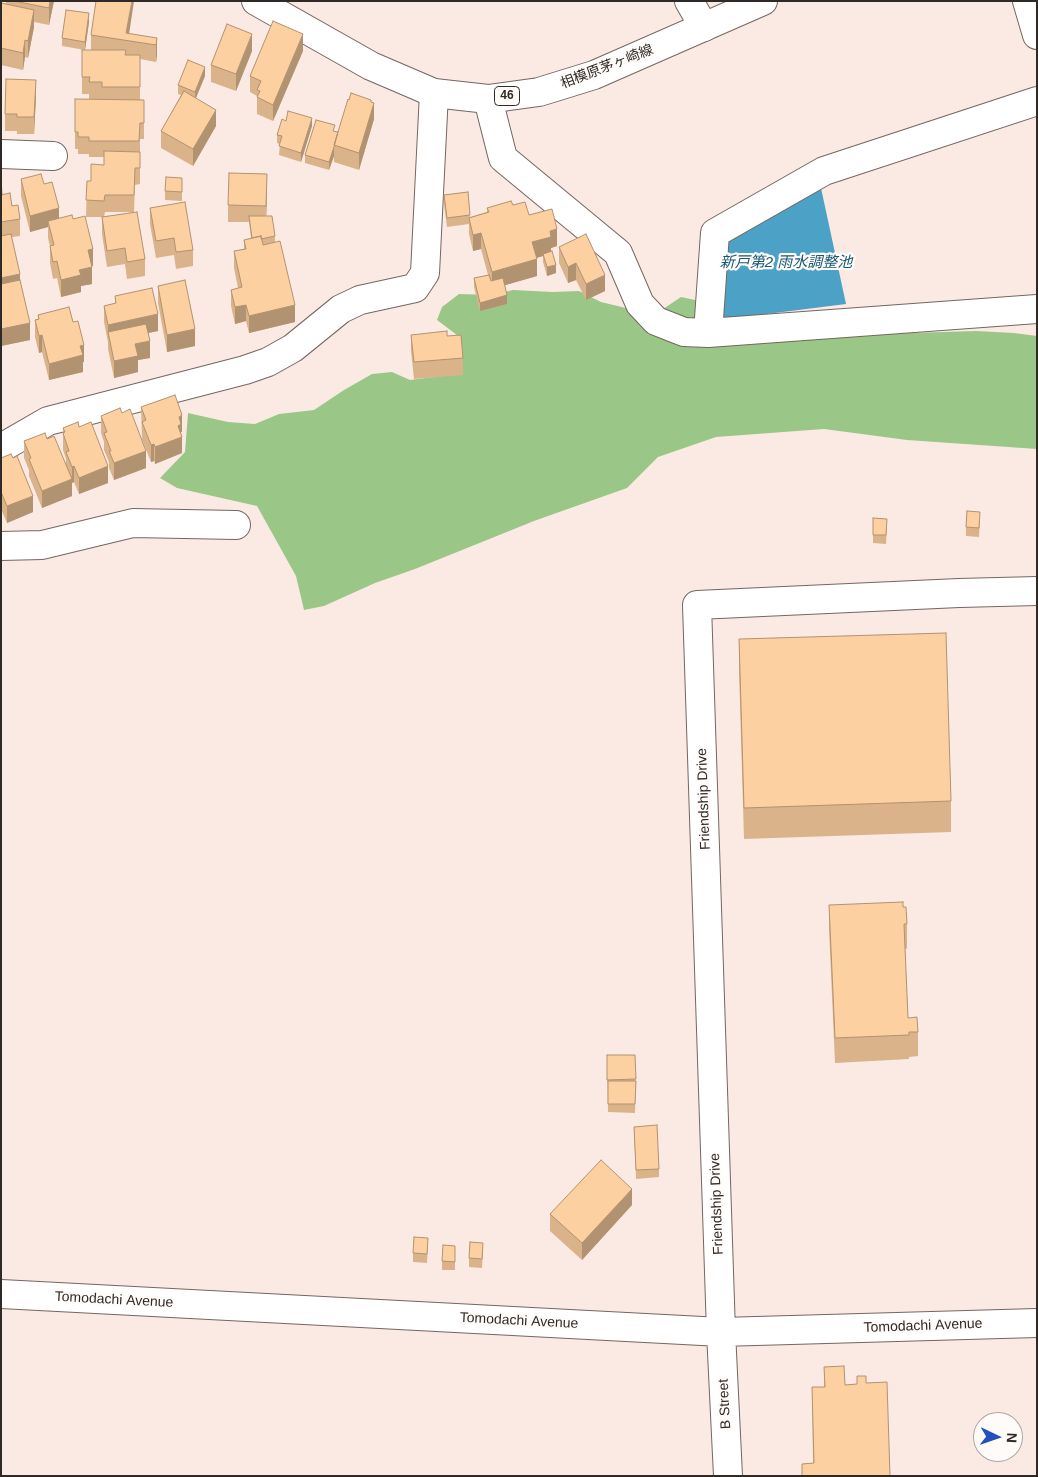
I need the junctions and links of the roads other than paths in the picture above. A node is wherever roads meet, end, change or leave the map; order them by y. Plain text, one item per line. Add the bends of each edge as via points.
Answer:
1 (256, 1) edge
2 (689, 1) edge
3 (763, 1) edge
4 (1026, 1) edge
5 (704, 27) junction
6 (1037, 35) edge
7 (434, 93) junction
8 (488, 99) junction
9 (1037, 101) edge
10 (1, 154) edge
11 (53, 156) dead end
12 (1037, 309) edge
13 (708, 333) junction
14 (1, 448) edge
15 (236, 525) dead end
16 (1, 546) edge
17 (1037, 592) edge
18 (1, 1294) edge
19 (1037, 1323) edge
20 (721, 1332) junction
21 (728, 1476) edge

1 - 7 street, 相模原茅ヶ崎線 / 46 via 371,66
2 - 5 street
3 - 5 street, 相模原茅ヶ崎線 / 46
4 - 6 street
5 - 8 street, 相模原茅ヶ崎線 / 46 via 594,75 539,92
7 - 8 street, 相模原茅ヶ崎線 / 46
7 - 14 street via 425,273 415,288 360,300 341,309 293,348 268,362 48,421
8 - 13 street via 503,158 618,253 640,304 656,321 684,332
9 - 13 street via 824,171 715,233
10 - 11 street
12 - 13 street
15 - 16 street via 133,523 42,545
17 - 20 street, Friendship Drive via 697,605
18 - 20 street, Tomodachi Avenue
19 - 20 street, Tomodachi Avenue
20 - 21 street, B Street

